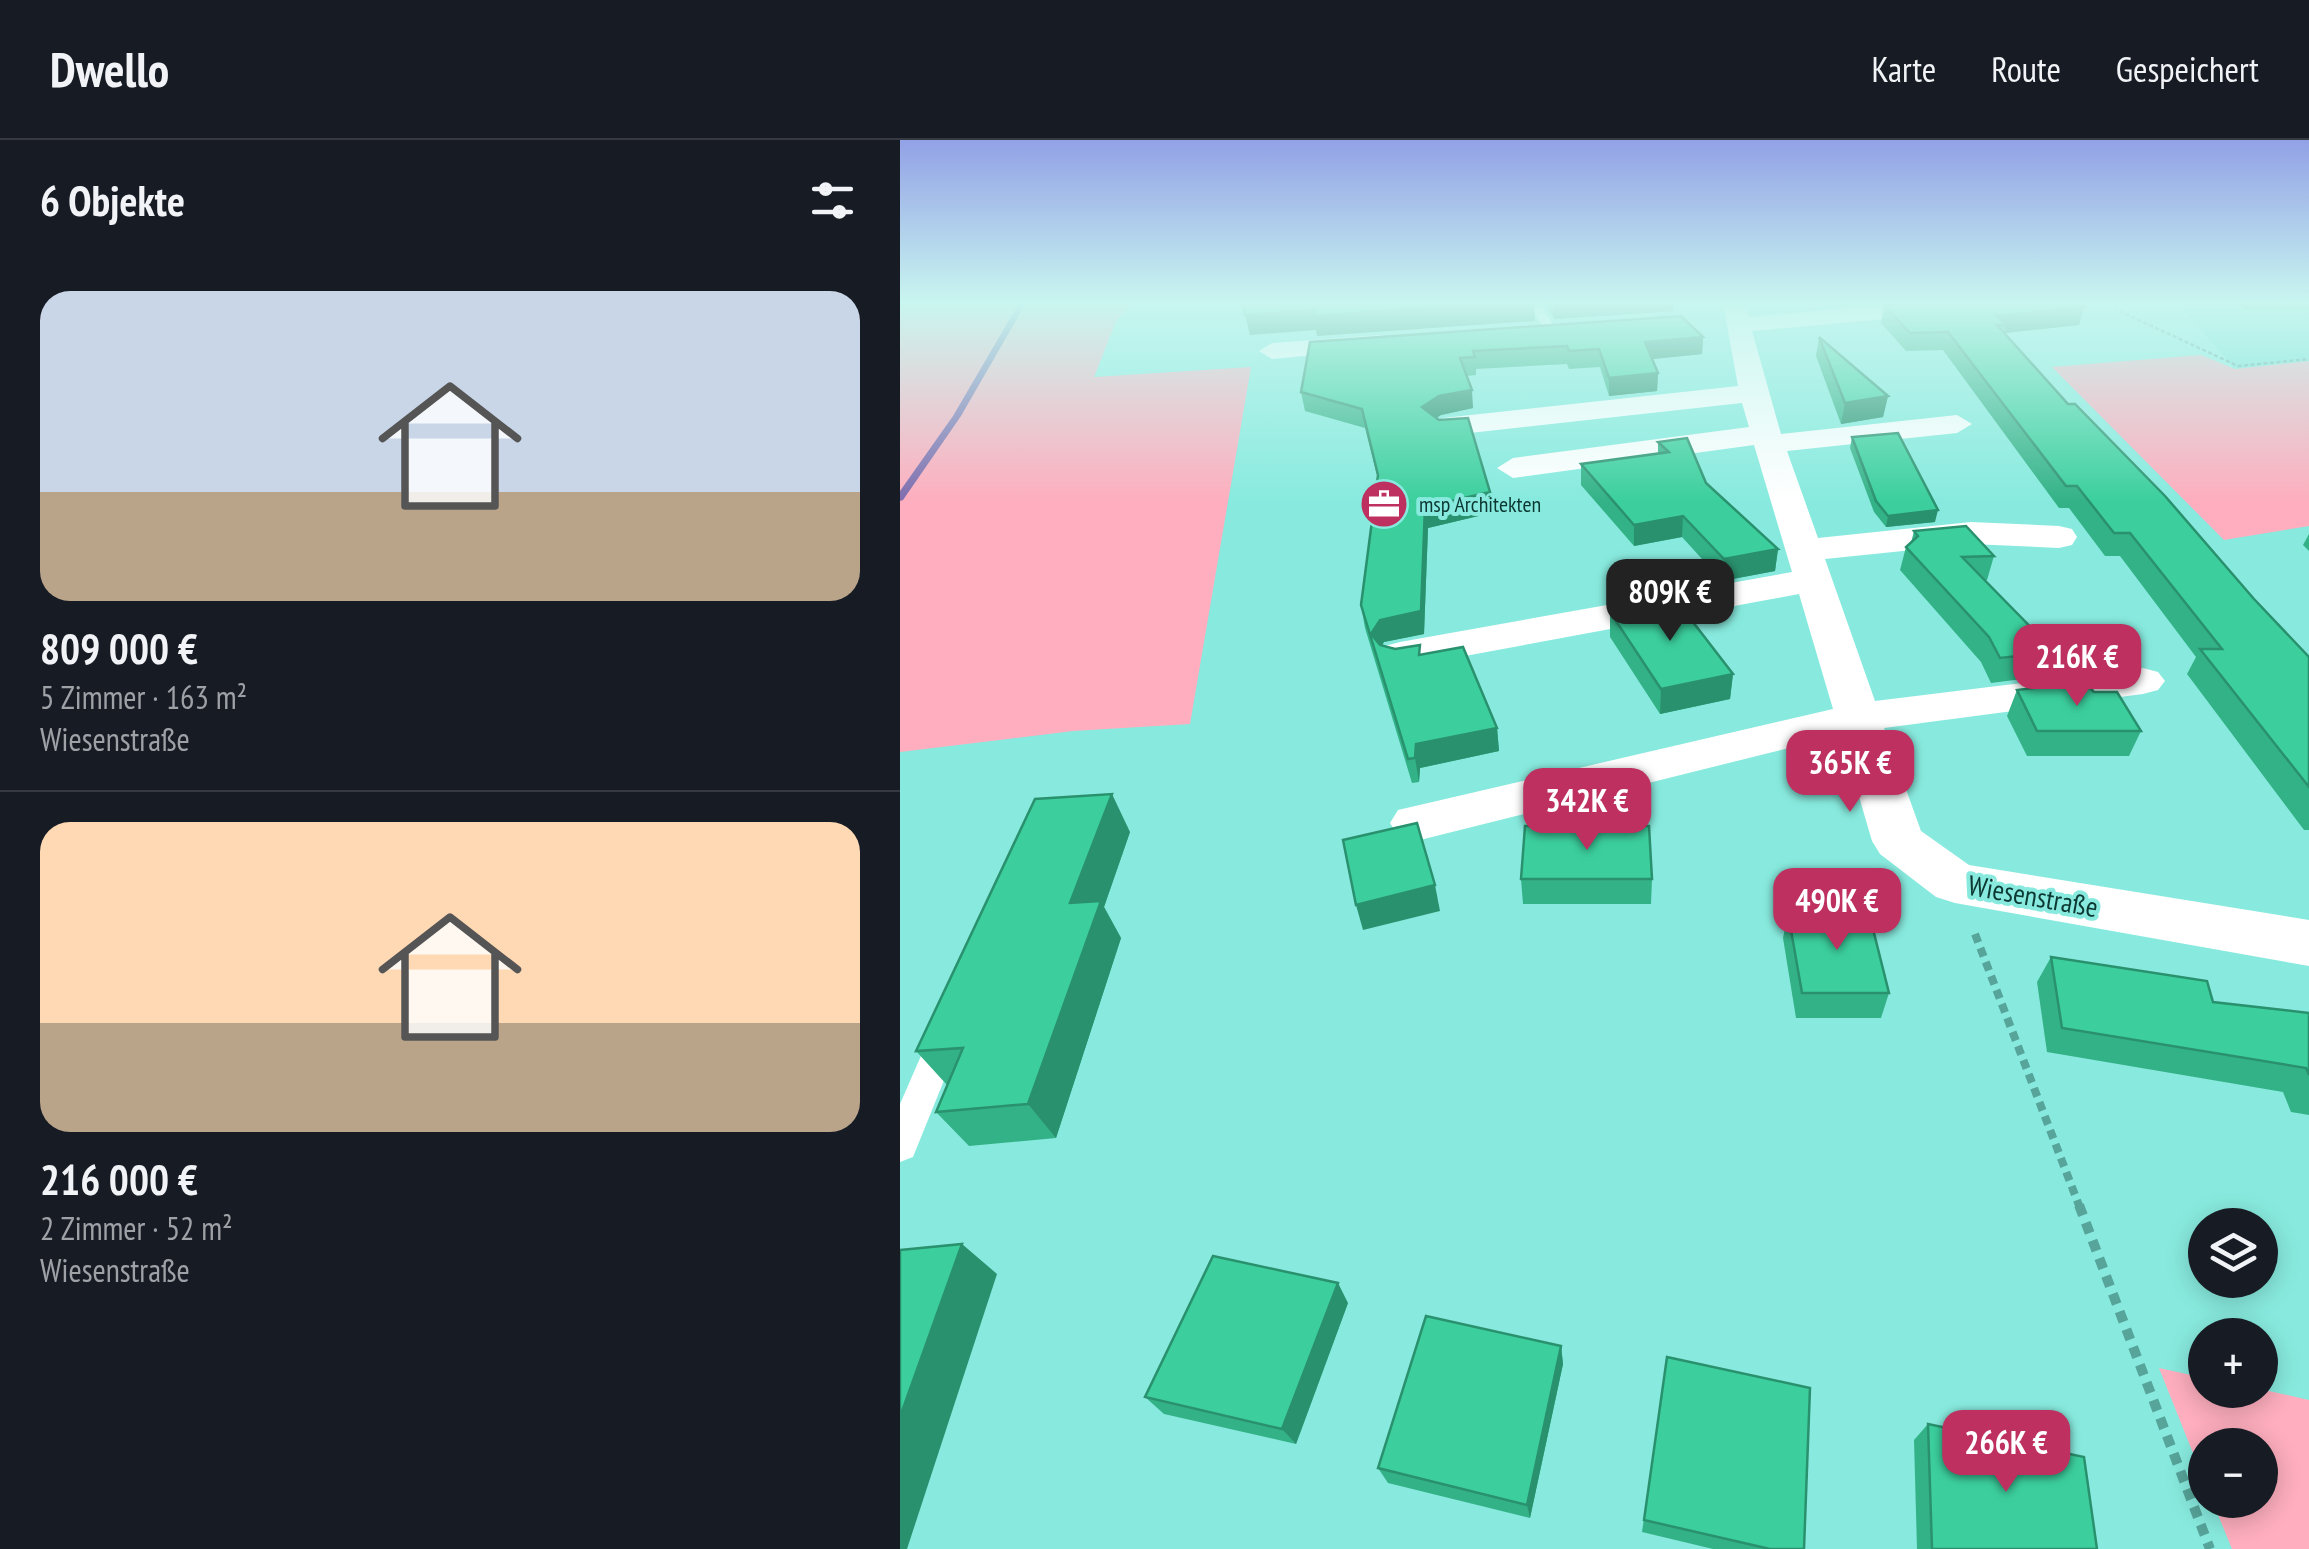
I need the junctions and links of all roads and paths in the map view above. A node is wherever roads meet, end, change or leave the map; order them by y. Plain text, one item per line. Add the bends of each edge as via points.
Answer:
1 (1747, 369) edge
2 (1763, 424) junction
3 (1956, 424) dead end
4 (1443, 426) edge
5 (1513, 468) dead end
6 (2058, 537) dead end
7 (1808, 565) junction
8 (1400, 655) edge
9 (2143, 680) dead end
10 (1858, 717) junction
11 (1416, 824) edge
12 (1955, 882) junction
13 (2309, 943) edge
14 (960, 1003) edge
15 (900, 1145) edge
16 (2210, 1549) edge

1 - 2 street, Wiesenstraße
2 - 3 street
2 - 4 street
2 - 5 street
2 - 7 street, Wiesenstraße
6 - 7 street via 1971,533
7 - 8 street
7 - 10 street, Wiesenstraße
9 - 10 street
10 - 11 street
10 - 12 street, Wiesenstraße via 1898,841
12 - 13 street, Wiesenstraße
12 - 16 path
14 - 15 lane

